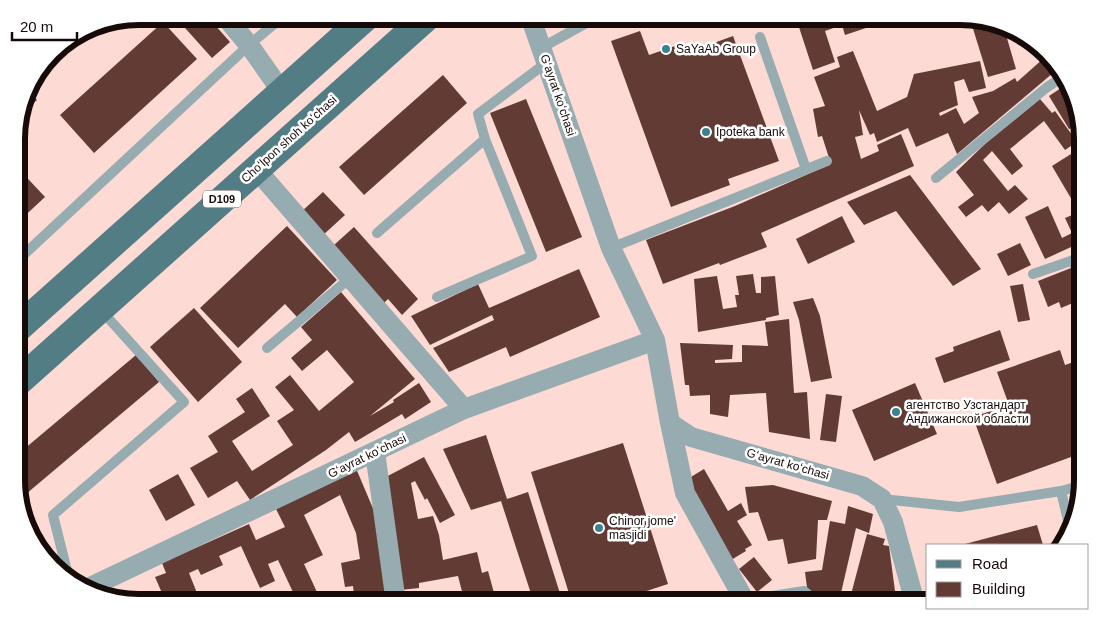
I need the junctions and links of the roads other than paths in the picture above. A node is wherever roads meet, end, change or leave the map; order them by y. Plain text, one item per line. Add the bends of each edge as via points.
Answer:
1 (232, 25) edge
2 (273, 25) edge
3 (358, 25) edge
4 (418, 25) edge
5 (533, 25) edge
6 (586, 25) edge
7 (760, 37) dead end
8 (249, 45) junction
9 (544, 55) junction
10 (1058, 80) edge
11 (282, 92) junction
12 (486, 139) junction
13 (827, 161) dead end
14 (256, 169) junction
15 (806, 169) junction
16 (936, 178) dead end
17 (377, 234) dead end
18 (611, 248) junction
19 (25, 254) edge
20 (1074, 260) edge
21 (1033, 274) dead end
22 (350, 278) junction
23 (437, 297) dead end
24 (100, 309) junction
25 (25, 323) edge
26 (656, 340) junction
27 (267, 348) dead end
28 (25, 376) edge
29 (464, 409) junction
30 (670, 423) junction
31 (375, 452) junction
32 (1074, 487) edge
33 (1061, 491) junction
34 (882, 499) junction
35 (1067, 518) edge
36 (66, 567) edge
37 (95, 585) edge
38 (395, 594) edge
39 (742, 594) edge
40 (787, 594) edge
41 (808, 594) edge
42 (908, 594) edge

1 - 8 street
2 - 8 lane
3 - 11 main road
4 - 14 main road, Choʻlpon shoh koʻchasi / D109
5 - 9 street, Gʻayrat koʻchasi
6 - 9 lane
7 - 15 lane
8 - 11 street
8 - 19 lane
9 - 12 lane via 478,114
9 - 18 street, Gʻayrat koʻchasi
10 - 16 lane
11 - 25 main road
12 - 17 lane
12 - 23 lane via 532,256
13 - 15 lane
14 - 22 street
14 - 24 main road, Choʻlpon shoh koʻchasi / D109
15 - 18 lane
18 - 26 street, Gʻayrat koʻchasi
20 - 21 lane
22 - 27 lane
22 - 29 street
24 - 28 main road, Choʻlpon shoh koʻchasi / D109
24 - 36 lane via 184,402 53,515
26 - 29 street, Gʻayrat koʻchasi
26 - 30 street, Gʻayrat koʻchasi
29 - 31 street, Gʻayrat koʻchasi
30 - 34 street, Gʻayrat koʻchasi via 691,437 862,486
30 - 39 street via 685,493
31 - 37 street, Gʻayrat koʻchasi
31 - 38 street
32 - 33 lane
33 - 34 lane via 959,507
33 - 35 lane
34 - 42 street via 894,522
40 - 41 lane via 804,591

